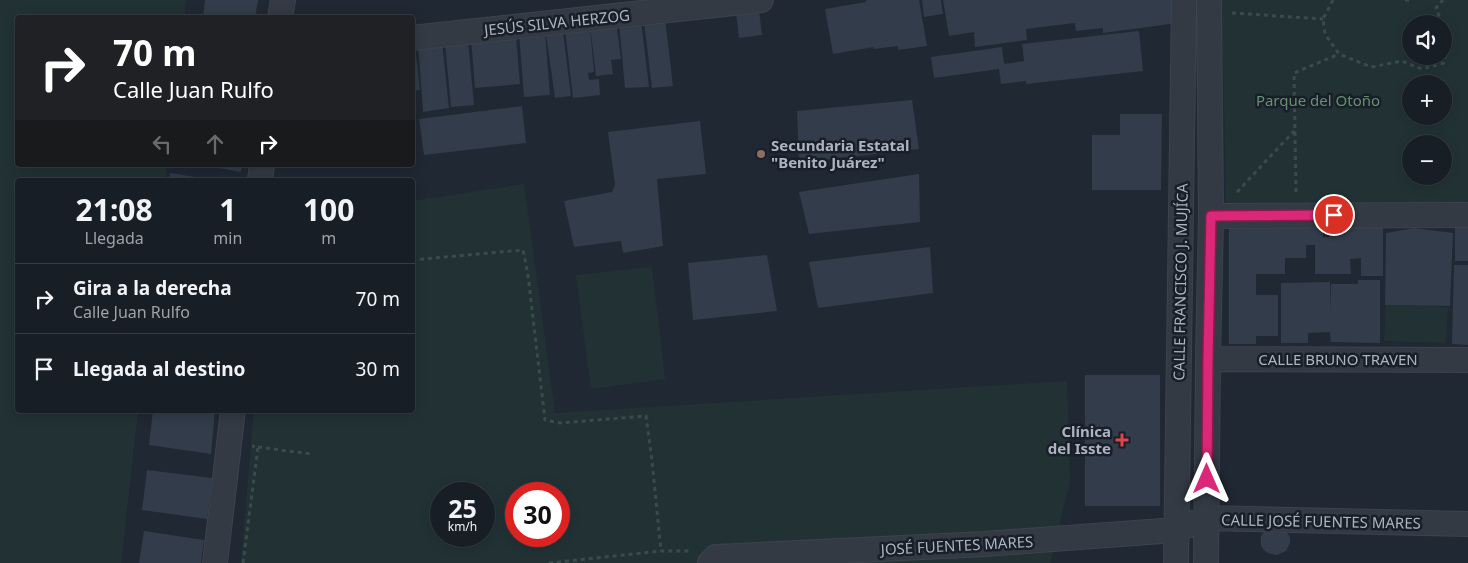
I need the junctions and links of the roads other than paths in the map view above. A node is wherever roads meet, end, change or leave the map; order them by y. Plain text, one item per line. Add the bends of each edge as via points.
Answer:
1 (283, 0) edge
2 (761, 0) edge
3 (1184, 0) edge
4 (1209, 6) edge
5 (280, 15) edge
6 (415, 38) edge
7 (1210, 117) junction
8 (1183, 118) junction
9 (1468, 215) edge
10 (1211, 216) junction
11 (1208, 359) junction
12 (1468, 360) edge
13 (234, 413) edge
14 (1207, 518) junction
15 (1468, 524) edge
16 (1176, 530) junction
17 (767, 559) edge
18 (215, 563) edge
19 (710, 563) edge
20 (1176, 563) edge
21 (1206, 563) edge

1 - 5 street
2 - 6 street, JESÚS SILVA HERZOG
3 - 8 street, CALLE FRANCISCO J. MUJÍCA
4 - 7 street, CALLE FRANCISCO J. MUJÍCA
7 - 8 street
7 - 10 street, CALLE FRANCISCO J. MUJÍCA
8 - 16 street, CALLE FRANCISCO J. MUJÍCA
9 - 10 street
10 - 11 street, CALLE FRANCISCO J. MUJÍCA
11 - 12 street, CALLE BRUNO TRAVEN
11 - 14 street, CALLE FRANCISCO J. MUJÍCA
13 - 18 street
14 - 15 street, CALLE JOSÉ FUENTES MARES
14 - 16 street, CALLE JOSÉ FUENTES MARES
14 - 21 street, CALLE FRANCISCO J. MUJÍCA
16 - 17 street, JOSÉ FUENTES MARES
16 - 20 street, CALLE FRANCISCO J. MUJÍCA
17 - 19 street, JOSÉ FUENTES MARES via 716,557

